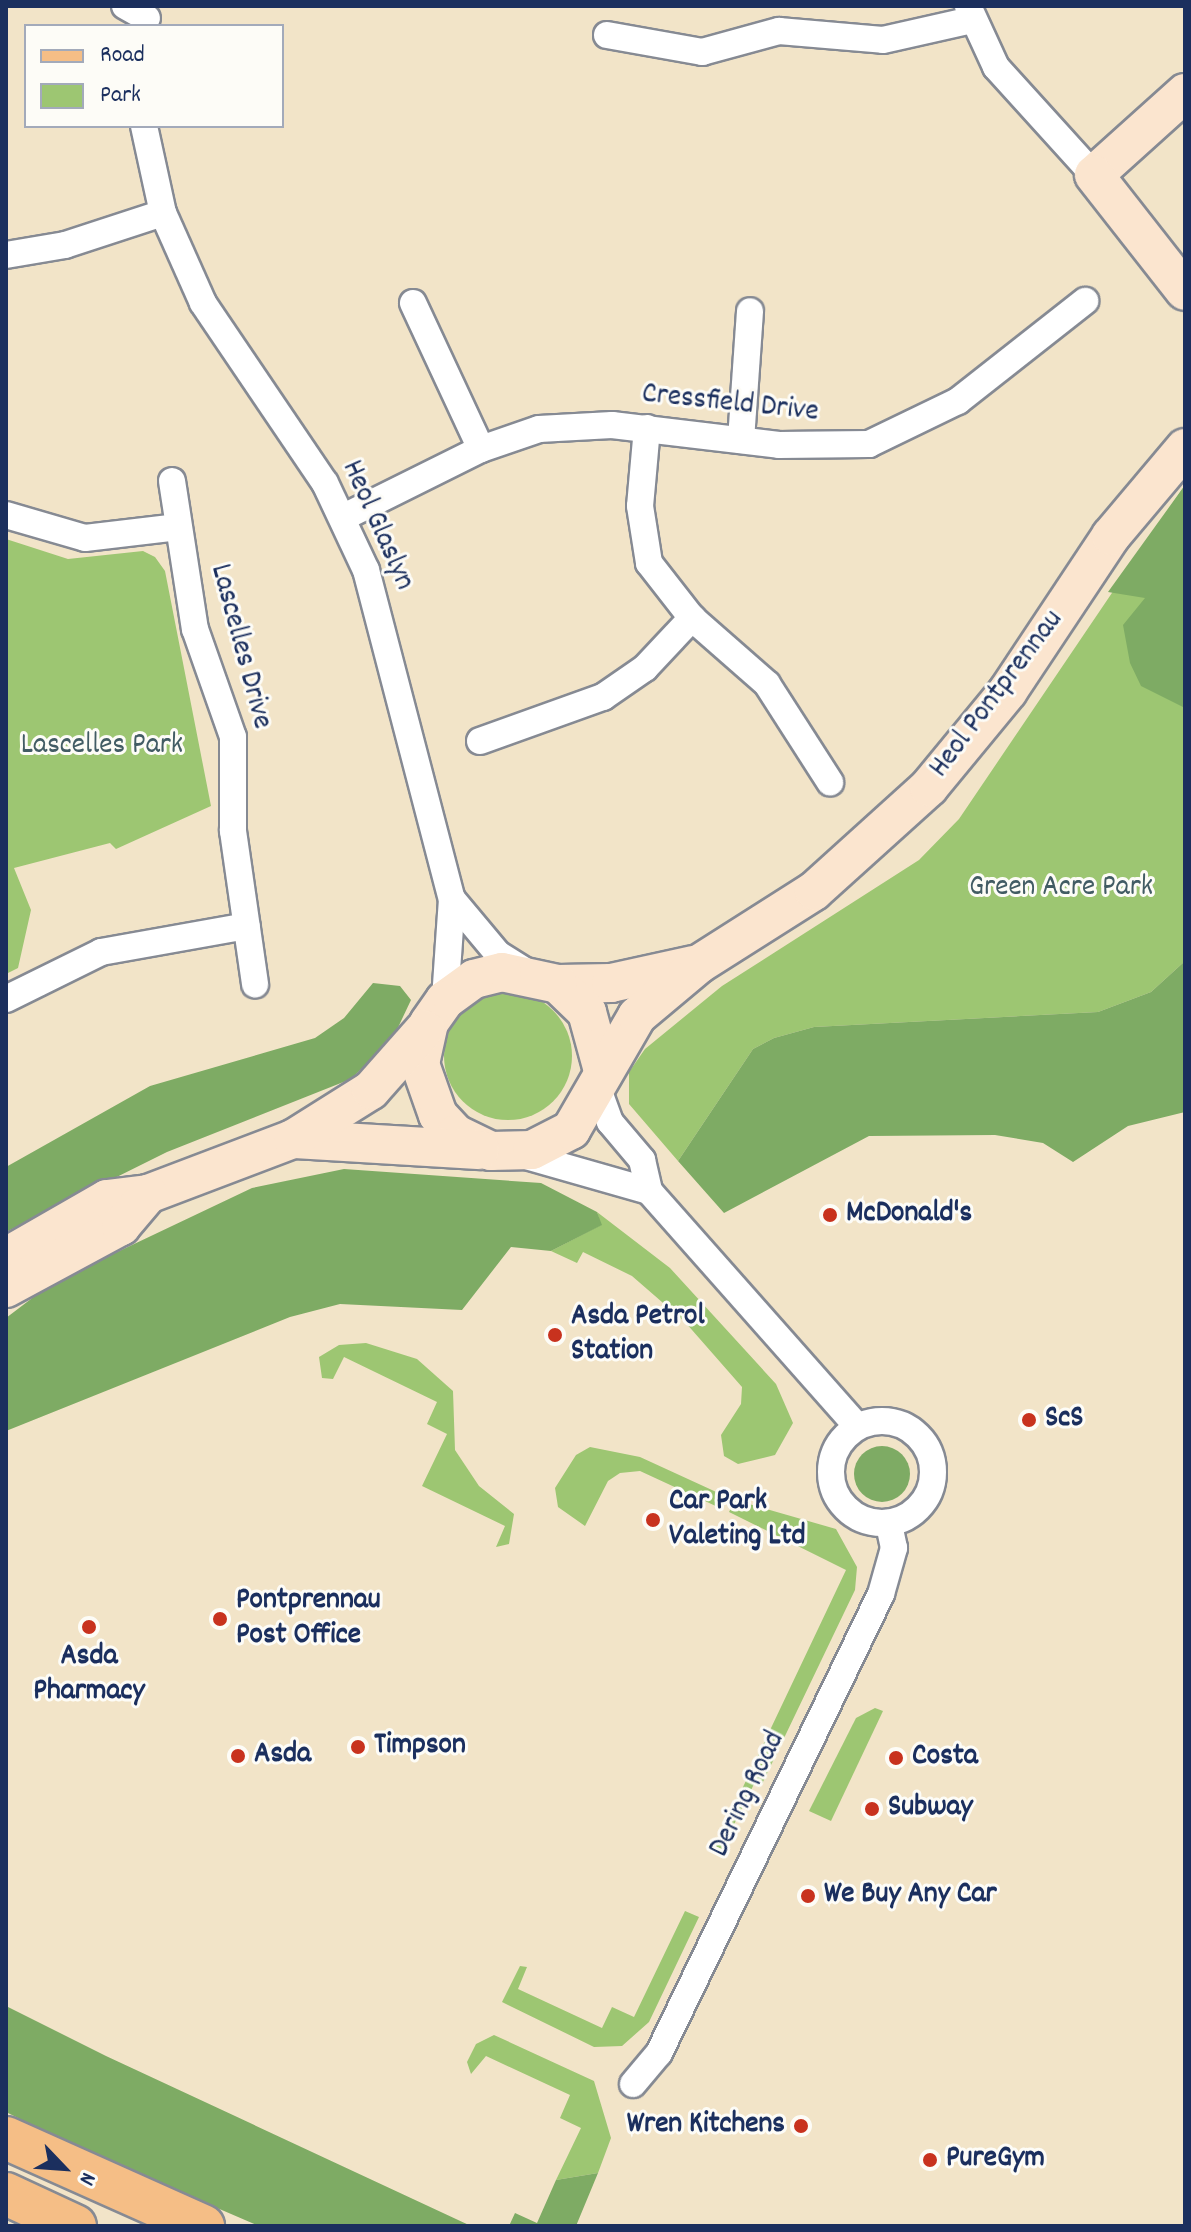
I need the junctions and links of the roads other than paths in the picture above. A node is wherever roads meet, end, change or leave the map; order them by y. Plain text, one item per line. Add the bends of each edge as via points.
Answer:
1 (970, 13) edge
2 (607, 35) dead end
3 (1185, 93) edge
4 (144, 128) edge
5 (1094, 175) junction
6 (163, 213) junction
7 (6, 255) edge
8 (1185, 291) edge
9 (1085, 301) dead end
10 (413, 303) dead end
11 (750, 311) dead end
12 (647, 428) junction
13 (741, 440) junction
14 (1185, 448) edge
15 (481, 449) junction
16 (172, 481) dead end
17 (6, 515) edge
18 (344, 517) junction
19 (178, 527) junction
20 (692, 618) junction
21 (480, 741) dead end
22 (830, 782) dead end
23 (452, 899) junction
24 (247, 926) junction
25 (699, 964) junction
26 (543, 978) junction
27 (255, 984) dead end
28 (6, 999) edge
29 (437, 1012) junction
30 (600, 1078) junction
31 (293, 1139) junction
32 (499, 1152) junction
33 (649, 1191) junction
34 (148, 1194) junction
35 (6, 1257) edge
36 (6, 1288) edge
37 (857, 1426) junction
38 (889, 1524) junction
39 (633, 2084) dead end
40 (6, 2138) edge
41 (6, 2194) edge
42 (75, 2226) edge
43 (203, 2226) edge

1 - 2 street via 883,40 779,31 702,52
1 - 5 street via 996,67
3 - 5 street
4 - 6 street, Heol Glaslyn
5 - 8 street
6 - 7 street via 65,245
6 - 18 street, Heol Glaslyn via 203,303
9 - 13 street, Cressfield Drive via 958,401 869,444
10 - 15 street
11 - 13 street
12 - 13 street, Cressfield Drive
12 - 15 street, Cressfield Drive via 539,429
12 - 20 street via 642,536 649,563
14 - 25 street, Heol Pontprennau via 1111,536 1008,691 929,787 814,891
15 - 18 street, Cressfield Drive
16 - 19 street, Lascelles Drive
17 - 19 street via 56,535 85,538
18 - 23 street, Heol Glaslyn via 393,656
19 - 24 street, Lascelles Drive via 195,629 233,737 233,831
20 - 21 street via 645,668 603,697
20 - 22 street via 767,684
23 - 26 street, Heol Glaslyn via 498,954
23 - 29 street, Heol Glaslyn
24 - 27 street, Lascelles Drive
24 - 28 street via 101,952
25 - 26 street, Heol Pontprennau via 611,983
25 - 30 street, Heol Pontprennau via 637,1016
26 - 29 street via 474,979
26 - 30 street via 587,1012
29 - 31 street via 409,1056 371,1090
29 - 32 street via 420,1064 426,1093 456,1134
30 - 32 street via 571,1130 532,1150
30 - 33 street via 610,1122 642,1160
31 - 32 street
31 - 34 street
32 - 33 street via 549,1158
33 - 37 street
34 - 35 street via 107,1199
34 - 36 street via 121,1226
37 - 38 street via 832,1456 833,1489 853,1513
37 - 38 street via 889,1421 927,1447 933,1474 926,1499
38 - 39 street, Dering Road via 894,1548 881,1594 659,2053
40 - 43 main road
41 - 42 main road

